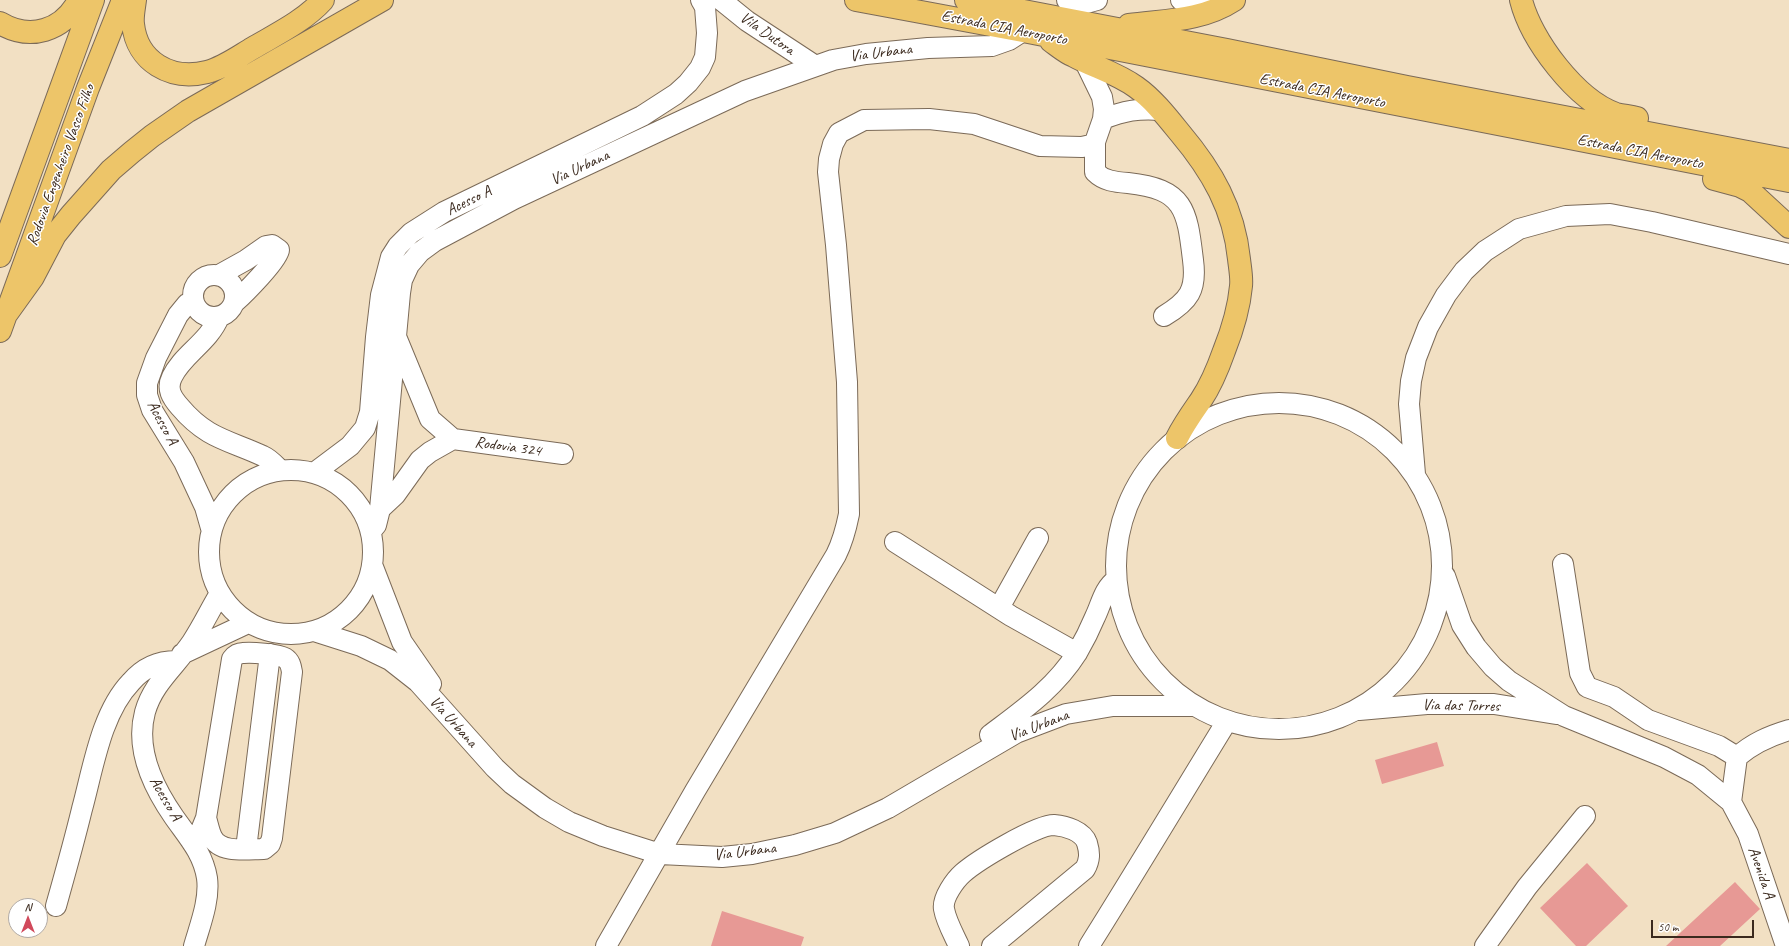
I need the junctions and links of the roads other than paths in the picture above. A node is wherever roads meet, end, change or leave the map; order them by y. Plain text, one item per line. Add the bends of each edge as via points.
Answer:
1 (80, 0) edge
2 (93, 0) edge
3 (123, 0) edge
4 (135, 0) edge
5 (323, 0) edge
6 (382, 0) edge
7 (701, 0) edge
8 (721, 0) edge
9 (856, 0) edge
10 (966, 0) edge
11 (1067, 0) edge
12 (1097, 0) edge
13 (1181, 0) edge
14 (1521, 0) edge
15 (1230, 2) edge
16 (0, 23) edge
17 (1109, 27) junction
18 (1023, 31) junction
19 (1044, 35) junction
20 (1085, 62) junction
21 (814, 65) junction
22 (1161, 110) junction
23 (1104, 119) junction
24 (1567, 138) junction
25 (1095, 144) junction
26 (1789, 148) edge
27 (1789, 160) edge
28 (1789, 181) edge
29 (1789, 227) edge
30 (1789, 254) edge
31 (0, 256) edge
32 (219, 275) junction
33 (193, 302) junction
34 (235, 302) junction
35 (1164, 316) dead end
36 (219, 317) junction
37 (3, 323) edge
38 (395, 333) junction
39 (1177, 438) junction
40 (453, 439) junction
41 (563, 454) dead end
42 (280, 470) junction
43 (314, 472) junction
44 (1415, 474) junction
45 (380, 509) junction
46 (211, 528) junction
47 (371, 531) junction
48 (1038, 538) dead end
49 (896, 542) dead end
50 (1563, 564) dead end
51 (373, 567) junction
52 (1444, 573) junction
53 (1116, 580) junction
54 (219, 594) junction
55 (1000, 608) junction
56 (248, 623) junction
57 (314, 631) junction
58 (405, 647) junction
59 (1077, 653) junction
60 (178, 658) junction
61 (390, 660) junction
62 (1194, 706) junction
63 (1357, 710) junction
64 (1564, 716) junction
65 (1227, 721) junction
66 (1789, 730) edge
67 (1737, 757) junction
68 (1730, 802) junction
69 (1585, 816) dead end
70 (206, 818) junction
71 (195, 845) junction
72 (662, 850) junction
73 (56, 906) dead end
74 (194, 946) edge
75 (606, 946) edge
76 (959, 946) edge
77 (992, 946) edge
78 (1088, 946) edge
79 (1484, 946) edge
80 (1786, 946) edge

1 - 16 highway via 68,18 44,30 20,31
2 - 31 highway, Rodovia Engenheiro Vasco Filho
3 - 37 highway, Rodovia Engenheiro Vasco Filho via 88,88
4 - 5 highway via 133,24 137,42 144,54 164,70 184,75 207,72 223,66 305,16
6 - 37 highway via 188,111 132,152 111,170 55,235 33,277
7 - 43 street, Acesso A via 705,7 707,33 705,57 700,68 676,94 642,116 444,212 411,233 398,246 391,257 381,295 370,412 365,428 350,446
8 - 21 street, Vila Dutora
9 - 18 highway, Estrada CIA Aeroporto
10 - 17 highway, Estrada CIA Aeroporto
11 - 12 street via 1086,3
13 - 15 street via 1200,5
14 - 26 highway via 1531,28 1552,60 1586,96 1599,105 1615,113
15 - 17 highway via 1208,14 1194,17
17 - 27 highway, Estrada CIA Aeroporto
18 - 19 highway, Estrada CIA Aeroporto
18 - 21 street, Via Urbana via 1009,40 992,46 928,48 866,54
19 - 20 highway via 1072,56
19 - 24 highway, Estrada CIA Aeroporto
20 - 22 highway via 1112,73 1136,87
20 - 23 street via 1102,97
21 - 38 street, Via Urbana via 745,91 514,199 435,241 408,265 402,280
22 - 23 street via 1124,111
22 - 39 highway via 1204,164 1220,191 1237,240 1241,286 1225,350 1213,378
23 - 25 street
24 - 28 highway, Estrada CIA Aeroporto
24 - 29 highway via 1611,158 1740,186 1750,191
25 - 35 street via 1094,172 1101,178 1163,191 1177,200 1184,210 1190,231 1195,273 1192,291 1179,308
25 - 72 street via 1082,147 1040,146 974,124 929,119 864,120 839,133 833,144 828,172 848,382 847,527 836,555
30 - 44 street via 1610,214 1566,216 1519,229 1486,251 1464,271 1446,295 1428,328 1416,358 1411,381 1409,404
32 - 33 street via 204,277 198,281 192,295
32 - 34 street via 234,288
32 - 34 street via 266,246 272,245 278,250 278,257
33 - 36 street via 203,315
33 - 46 street, Acesso A via 187,304 178,315 156,358 147,382 147,395 152,410 184,462 205,507
34 - 36 street via 229,312
36 - 42 street, Acesso A via 213,330 174,373 170,383 171,394 174,401 199,426 221,440 264,457
38 - 40 street via 430,419
38 - 45 street, Via Urbana
39 - 44 street via 1199,423 1224,412 1250,405 1277,402 1304,404 1330,410 1367,428 1398,453
39 - 53 street via 1154,461 1135,487 1123,516 1116,548
40 - 41 street, Rodovia 324
40 - 45 street via 420,460 395,495
42 - 43 street
42 - 46 street via 257,476 237,489 221,506
43 - 47 street via 345,490 359,505
44 - 52 street via 1435,522
45 - 47 street, Via Urbana via 376,525
46 - 54 street via 207,550 210,573
47 - 51 street
48 - 55 street
49 - 55 street
50 - 67 street via 1580,673 1587,687 1614,697 1648,720 1719,746
51 - 57 street via 358,600 346,614
51 - 58 street, Via Urbana
52 - 63 street via 1439,606 1423,644 1409,666 1385,691
52 - 64 street, Via das Torres via 1462,625 1476,647 1509,681
53 - 59 street, Via Urbana via 1109,585
53 - 62 street via 1121,610 1132,639 1149,665 1170,687
54 - 56 street via 232,611
54 - 60 street, Acesso A via 192,642
55 - 59 street
56 - 57 street via 280,634
56 - 60 street, Acesso A
57 - 61 street, Via Urbana via 361,646
58 - 61 street
58 - 72 street, Via Urbana via 426,677 478,739 523,783 585,823
59 - 72 street, Via Urbana via 1039,698 983,740 879,805 837,825 800,837 753,847
60 - 71 street, Acesso A via 153,691 145,712 142,744 155,785 173,816
60 - 73 street via 146,668 130,682 112,710 99,744
61 - 72 street, Via Urbana via 422,686 495,768 545,808 603,836
62 - 65 street
62 - 72 street, Via Urbana via 1113,706 1066,714 1016,732 888,808 835,833 795,845 722,857
63 - 64 street, Via das Torres via 1426,704 1494,704
63 - 65 street via 1316,725 1271,729
64 - 68 street, Via das Torres via 1664,757 1698,776
65 - 78 street
66 - 67 street via 1763,738
67 - 68 street
68 - 80 street, Avenida A via 1748,834
69 - 79 street via 1527,887
70 - 70 street via 232,659 243,653 270,654 246,849 218,846
70 - 71 street
71 - 74 street, Acesso A via 202,857 207,878 207,895
72 - 75 street
76 - 77 street via 943,908 949,889 962,873 1029,833 1054,825 1072,828 1086,838 1090,851 1085,869

